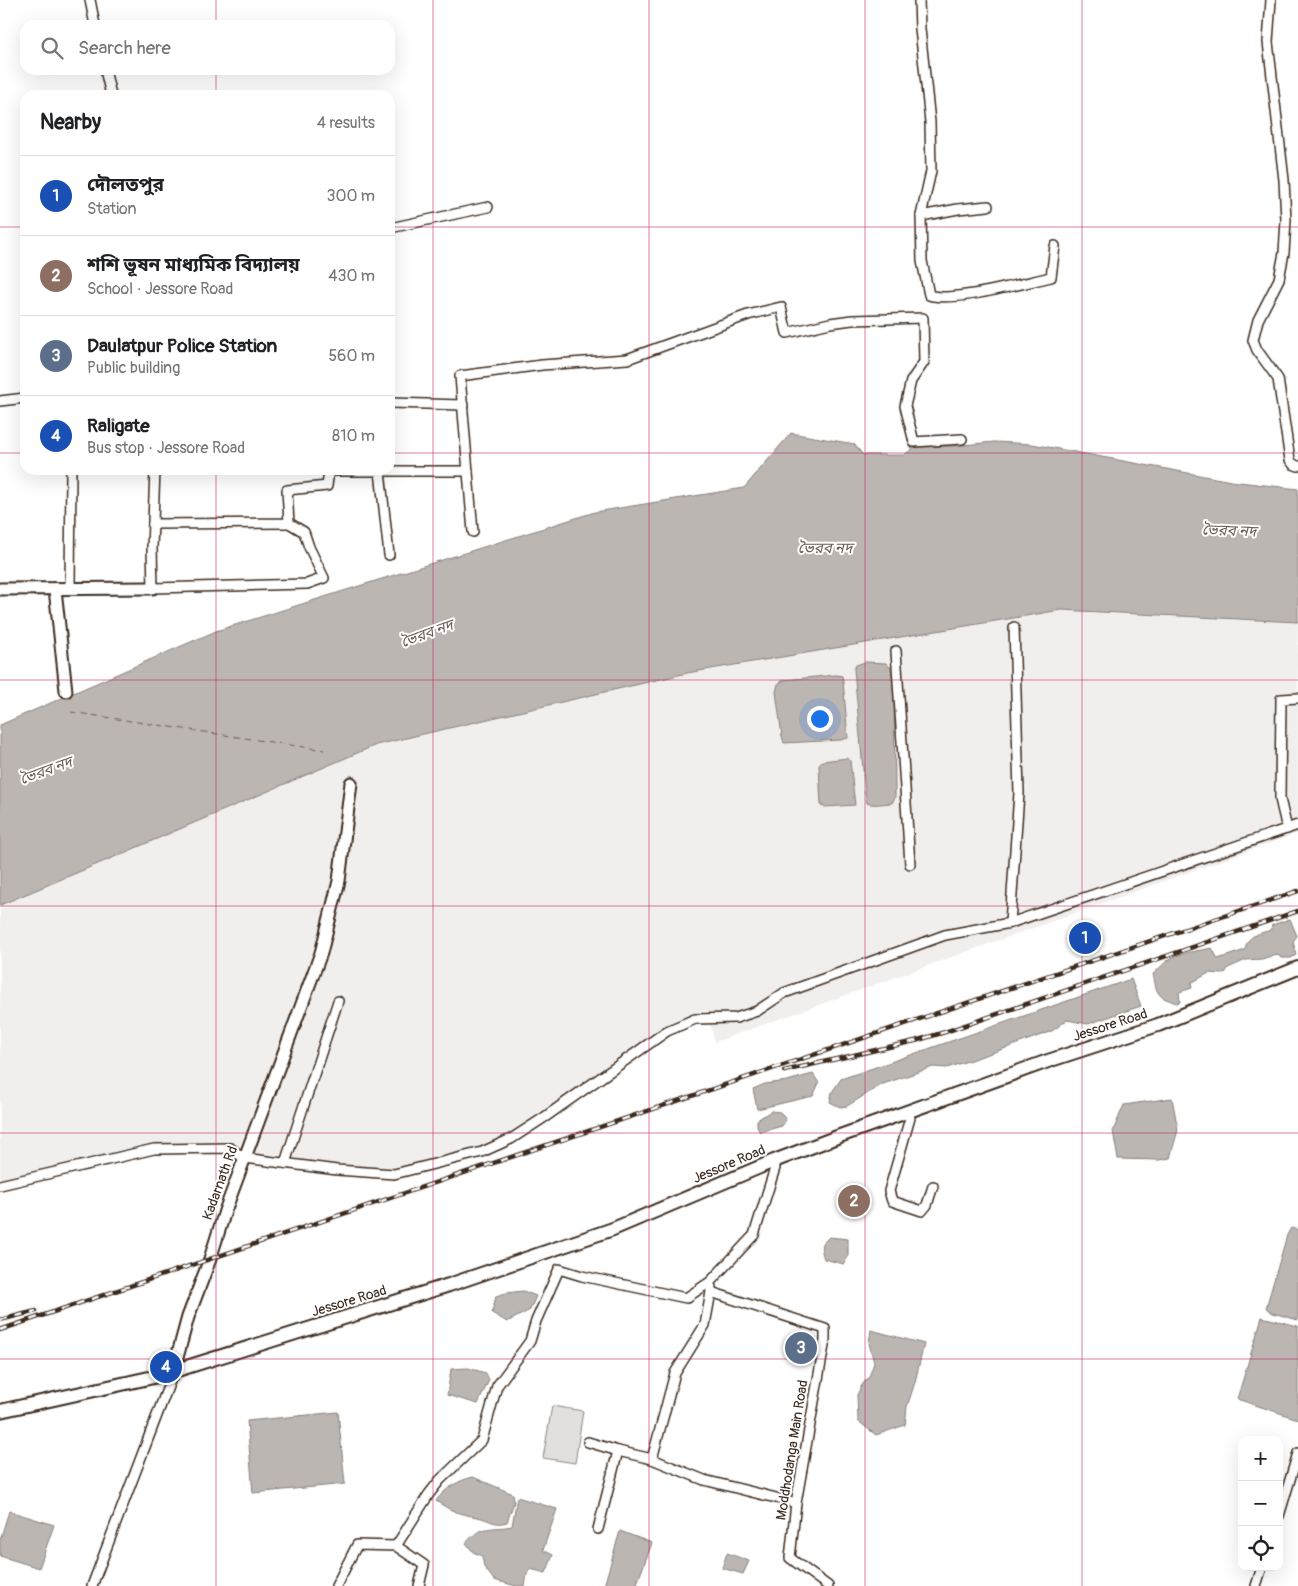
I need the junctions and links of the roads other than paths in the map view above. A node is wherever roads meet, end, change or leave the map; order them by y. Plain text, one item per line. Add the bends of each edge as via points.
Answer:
1 (90, 0) edge
2 (919, 0) edge
3 (1271, 0) edge
4 (95, 20) edge
5 (106, 75) edge
6 (109, 90) edge
7 (988, 206) dead end
8 (488, 207) dead end
9 (921, 216) junction
10 (395, 227) edge
11 (1055, 246) dead end
12 (20, 399) edge
13 (0, 401) edge
14 (395, 403) edge
15 (463, 405) junction
16 (962, 439) dead end
17 (1298, 466) edge
18 (395, 471) edge
19 (468, 471) junction
20 (71, 475) edge
21 (155, 475) edge
22 (328, 475) edge
23 (380, 475) edge
24 (289, 523) junction
25 (153, 524) junction
26 (473, 532) dead end
27 (388, 555) dead end
28 (153, 588) junction
29 (55, 589) junction
30 (70, 589) junction
31 (0, 590) edge
32 (1014, 627) dead end
33 (896, 651) dead end
34 (66, 691) dead end
35 (1298, 698) edge
36 (351, 783) dead end
37 (1298, 825) edge
38 (1287, 829) junction
39 (910, 864) dead end
40 (1010, 923) junction
41 (1298, 968) edge
42 (1298, 977) edge
43 (338, 1001) dead end
44 (910, 1118) junction
45 (244, 1158) junction
46 (284, 1163) junction
47 (775, 1168) junction
48 (0, 1185) edge
49 (933, 1186) dead end
50 (710, 1282) junction
51 (711, 1292) junction
52 (171, 1374) junction
53 (0, 1411) edge
54 (588, 1442) dead end
55 (618, 1451) junction
56 (1298, 1453) edge
57 (652, 1459) junction
58 (796, 1502) junction
59 (1283, 1503) edge
60 (598, 1528) dead end
61 (396, 1546) junction
62 (1261, 1571) edge
63 (95, 1585) edge
64 (336, 1586) edge
65 (419, 1586) edge
66 (828, 1586) edge
67 (1256, 1586) edge

1 - 4 street
2 - 9 street via 930,122 930,171
3 - 17 street via 1268,42 1286,220 1279,279 1258,320 1253,340 1278,379 1290,460
5 - 6 street
7 - 9 street
8 - 10 street
9 - 11 street via 922,261 930,296 983,292 1051,278
12 - 13 street
14 - 15 street
15 - 16 street via 460,376 542,365 627,359 748,315 781,307 787,333 852,320 923,318 924,362 911,381 905,406 914,442
15 - 19 street
18 - 19 street
19 - 26 street
20 - 30 street
21 - 25 street
22 - 24 street via 327,486 288,490
23 - 27 street
24 - 25 street
24 - 28 street via 304,532 324,578 307,584
25 - 28 street
28 - 30 main road
29 - 30 main road
29 - 31 main road
29 - 34 main road
32 - 40 street via 1019,793
33 - 39 street
35 - 38 street via 1281,699 1280,799
36 - 45 main road, Kadarnath Rd via 339,881 320,953
37 - 38 street
38 - 40 street
40 - 46 street via 945,935 784,993 757,1011 736,1018 695,1019 667,1031 545,1118 482,1152 394,1174
41 - 52 highway, Jessore Road via 1158,1025 1048,1061 774,1161 613,1229
42 - 44 highway, Jessore Road via 1160,1030
43 - 46 street
44 - 47 highway, Jessore Road
44 - 49 street via 889,1191 892,1201 922,1211
45 - 46 street
45 - 48 street via 230,1148 154,1149
45 - 52 main road, Kadarnath Rd
47 - 50 street via 754,1235
47 - 52 highway, Jessore Road via 612,1237 492,1278 208,1368
50 - 51 street
50 - 61 street via 686,1298 559,1269 530,1341 497,1386 482,1440 428,1494
51 - 57 street via 705,1325 674,1373
51 - 58 street, Moddhodanga Main Road via 825,1329
52 - 53 highway, Jessore Road
52 - 63 street, Kadarnath Rd
54 - 55 street
55 - 57 street
55 - 60 street
56 - 59 street
57 - 58 street via 704,1480
58 - 66 street, Moddhodanga Main Road via 790,1558
61 - 64 street via 357,1545
61 - 65 street via 424,1566
62 - 67 street

